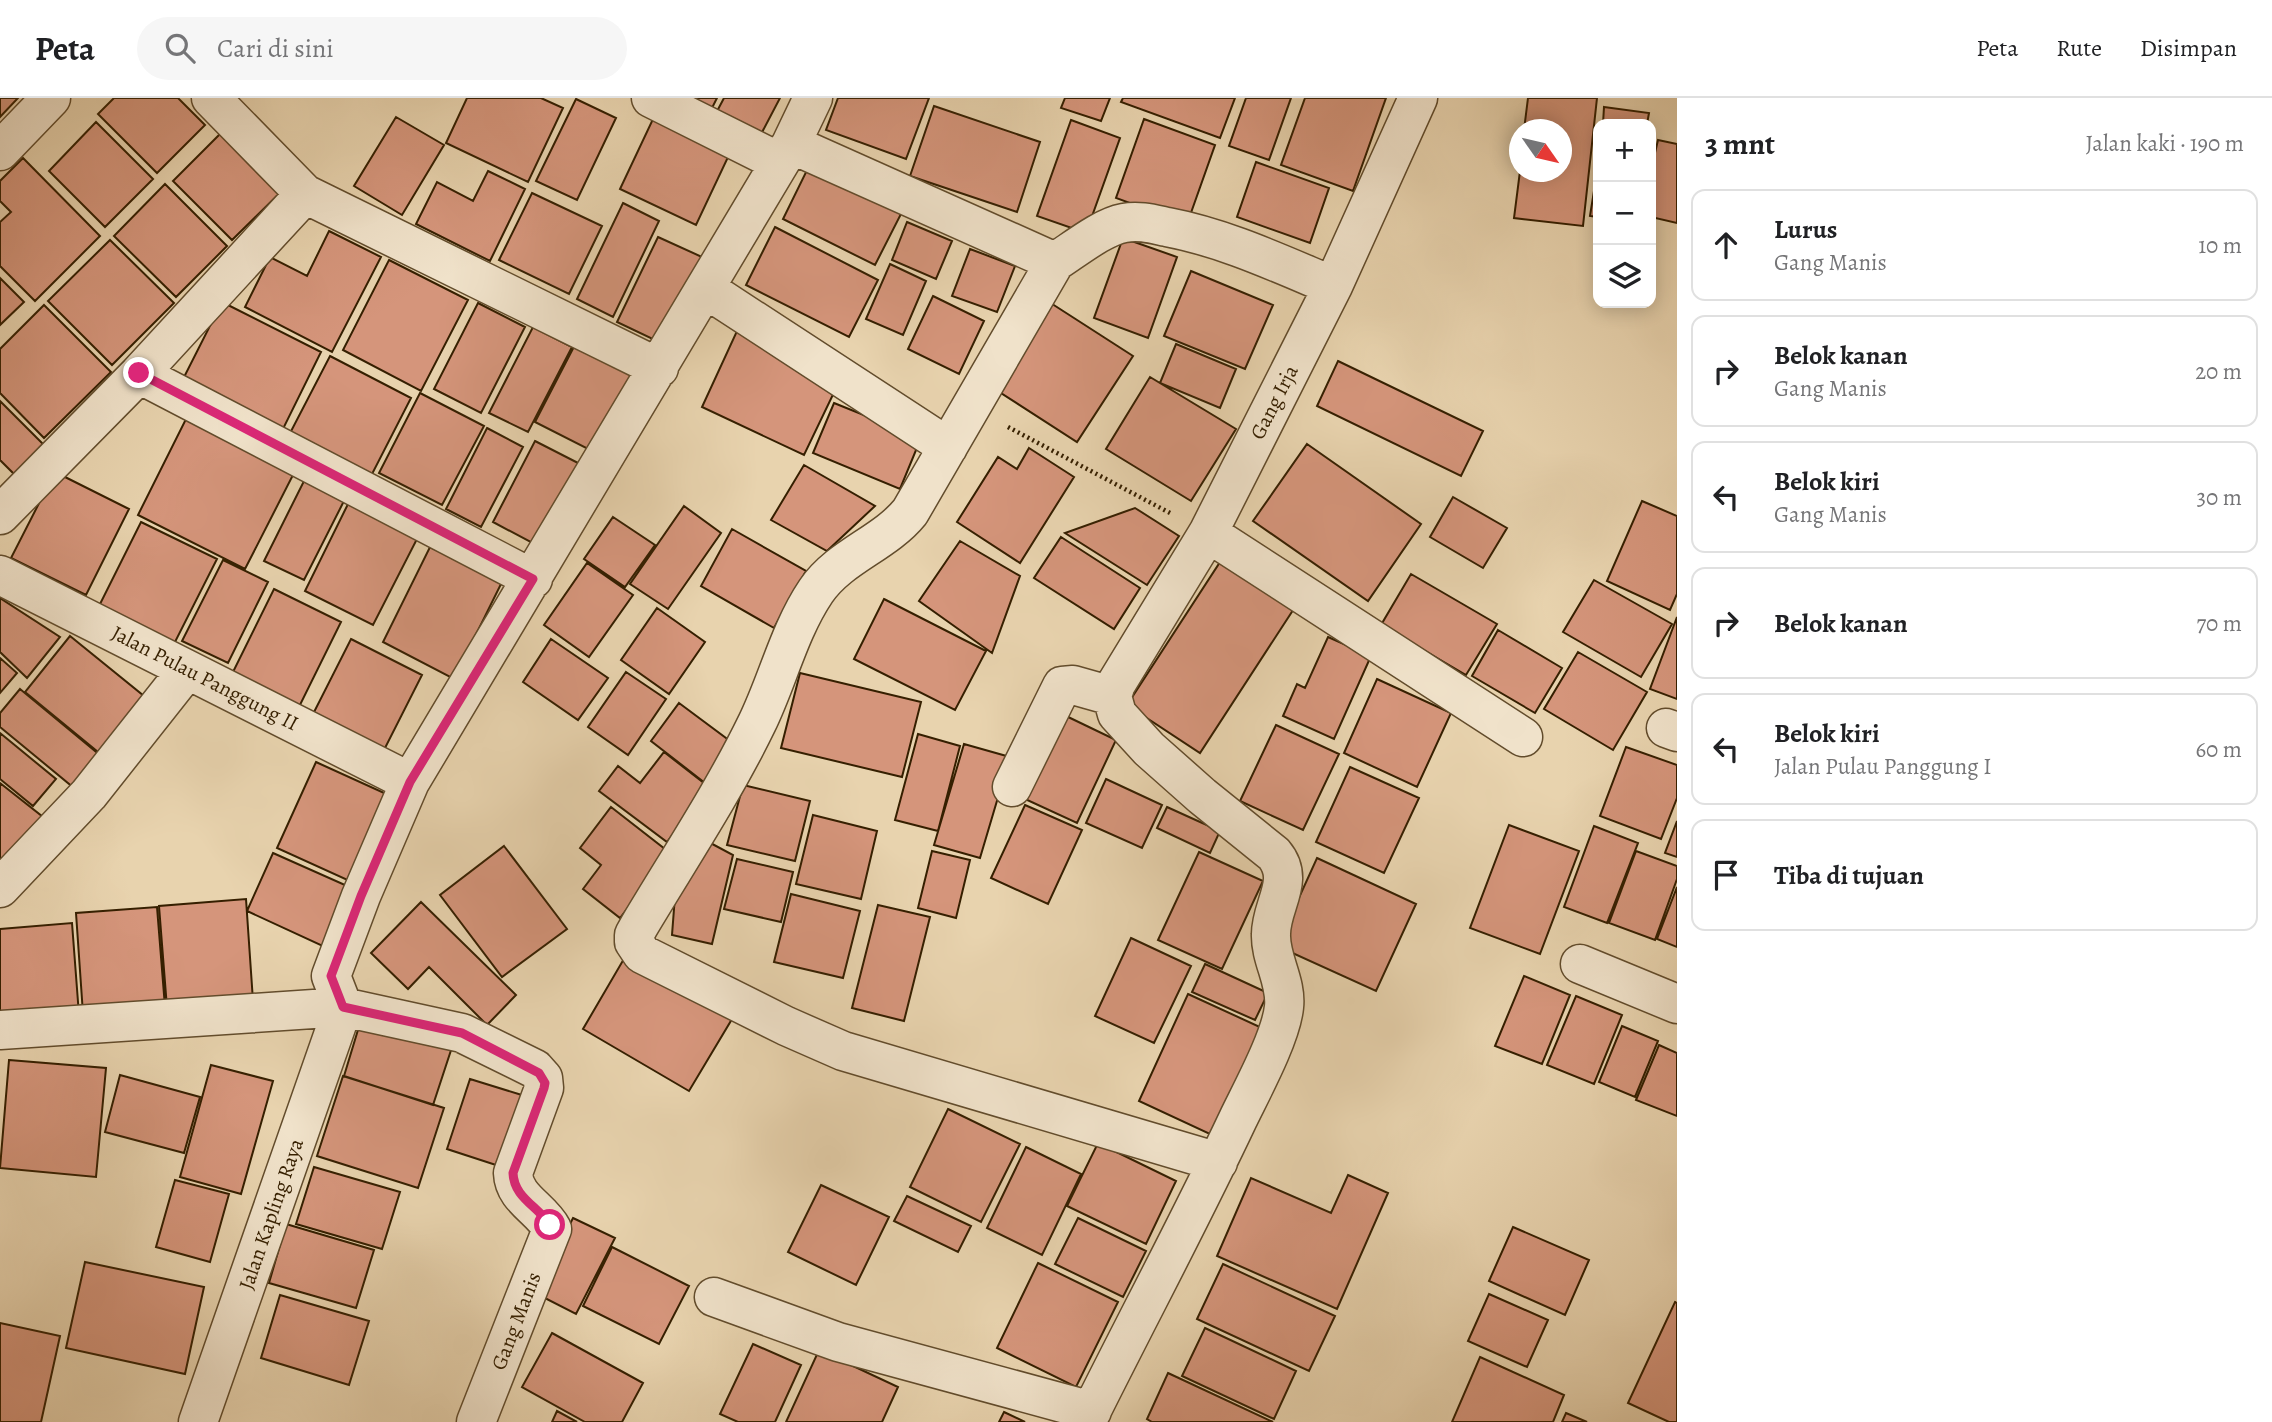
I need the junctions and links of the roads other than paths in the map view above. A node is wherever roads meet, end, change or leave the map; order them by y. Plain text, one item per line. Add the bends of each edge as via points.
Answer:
1 (51, 98) edge
2 (211, 98) edge
3 (651, 98) edge
4 (813, 98) edge
5 (1418, 98) edge
6 (0, 152) edge
7 (785, 153) junction
8 (305, 194) junction
9 (1055, 262) junction
10 (1333, 286) junction
11 (706, 289) junction
12 (659, 368) junction
13 (139, 373) junction
14 (948, 447) junction
15 (0, 515) edge
16 (1208, 533) junction
17 (0, 575) edge
18 (533, 579) junction
19 (187, 670) junction
20 (1112, 695) junction
21 (1523, 737) dead end
22 (410, 782) junction
23 (1012, 787) dead end
24 (0, 888) edge
25 (1580, 964) dead end
26 (1677, 1004) edge
27 (343, 1007) junction
28 (0, 1030) edge
29 (1218, 1162) junction
30 (714, 1297) dead end
31 (1089, 1417) edge
32 (198, 1422) edge
33 (476, 1422) edge

1 - 6 street
2 - 8 street
3 - 7 street
4 - 7 street
5 - 10 street, Gang Irja
7 - 9 street
7 - 11 street
8 - 12 street
8 - 13 street
9 - 10 street via 1111,227 1143,222 1234,244
9 - 14 street
10 - 16 street, Gang Irja
11 - 12 street
11 - 14 street
12 - 18 street
13 - 15 street
13 - 18 street
14 - 29 street via 904,519 855,553 817,590 753,730 634,942 642,954 681,975 843,1051
16 - 20 street, Gang Irja
16 - 21 street
17 - 19 street, Jalan Pulau Panggung II
18 - 22 street
19 - 22 street, Jalan Pulau Panggung II
19 - 24 street via 89,794
20 - 23 street via 1062,686
20 - 29 street via 1117,714 1149,749 1274,854 1284,871 1270,931 1284,995 1282,1018
22 - 27 street via 331,976
25 - 26 street
27 - 28 street
27 - 32 street, Jalan Kapling Raya
27 - 33 street, Gang Manis via 462,1033 535,1069 545,1083 513,1181 519,1194 552,1229
29 - 31 street
30 - 31 street via 838,1342

